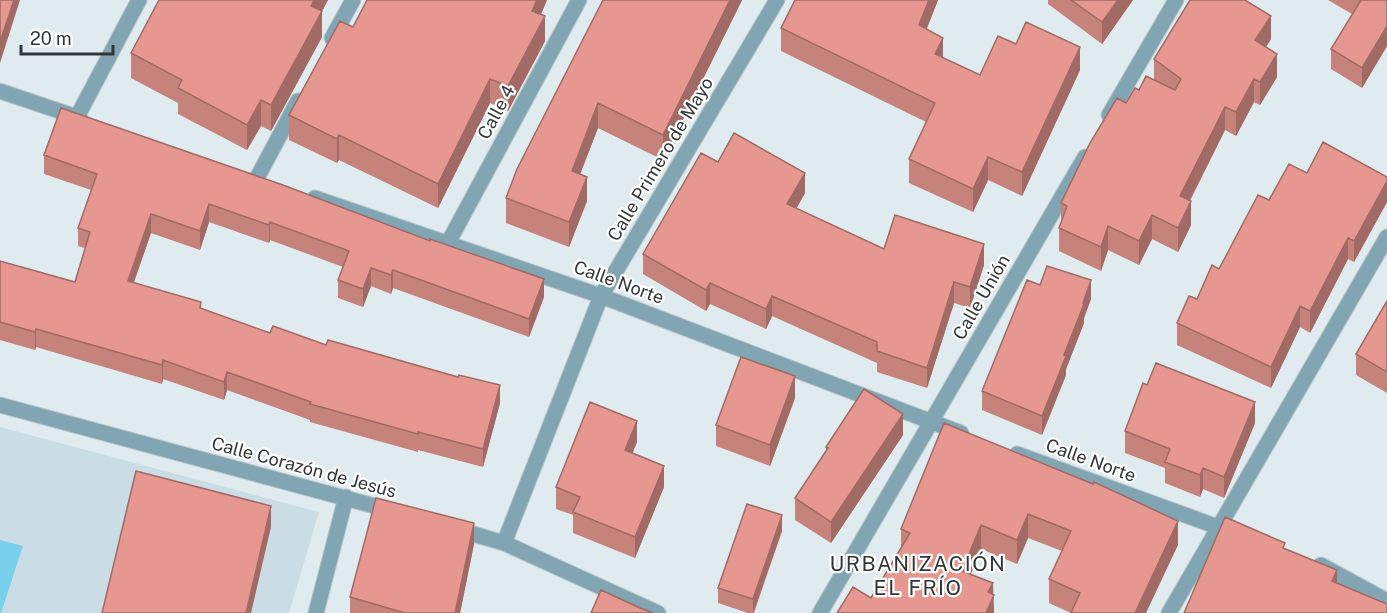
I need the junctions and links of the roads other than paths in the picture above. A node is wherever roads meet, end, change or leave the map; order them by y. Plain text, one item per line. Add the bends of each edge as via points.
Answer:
1 (139, 0) edge
2 (353, 0) edge
3 (579, 0) edge
4 (777, 0) edge
5 (1176, 0) edge
6 (325, 52) edge
7 (308, 84) edge
8 (0, 91) edge
9 (77, 117) junction
10 (99, 124) edge
11 (1104, 124) edge
12 (1092, 144) edge
13 (257, 178) edge
14 (302, 193) edge
15 (1387, 237) edge
16 (448, 243) junction
17 (601, 296) junction
18 (0, 405) edge
19 (932, 422) junction
20 (976, 439) edge
21 (998, 447) edge
22 (346, 497) junction
23 (402, 514) edge
24 (436, 524) edge
25 (1218, 527) junction
26 (1252, 537) edge
27 (504, 543) junction
28 (1312, 561) edge
29 (1387, 601) edge
30 (316, 613) edge
31 (658, 613) edge
32 (820, 613) edge
33 (1169, 613) edge

1 - 9 street
2 - 6 street
3 - 16 street, Calle 4
4 - 17 street, Calle Primero de Mayo
5 - 11 street
7 - 13 street
8 - 9 street
9 - 10 street
12 - 19 street, Calle Unión
14 - 16 street, Calle Norte
15 - 25 street
16 - 17 street, Calle Norte
17 - 19 street, Calle Norte
17 - 27 street, Calle Primero de Mayo
18 - 22 street, Calle Corazón de Jesús
19 - 20 street, Calle Norte
19 - 32 street, Calle Unión
21 - 25 street, Calle Norte
22 - 23 street, Calle Corazón de Jesús
22 - 30 street
24 - 27 street
25 - 26 street, Calle Norte
25 - 33 street
27 - 31 street
28 - 29 street

